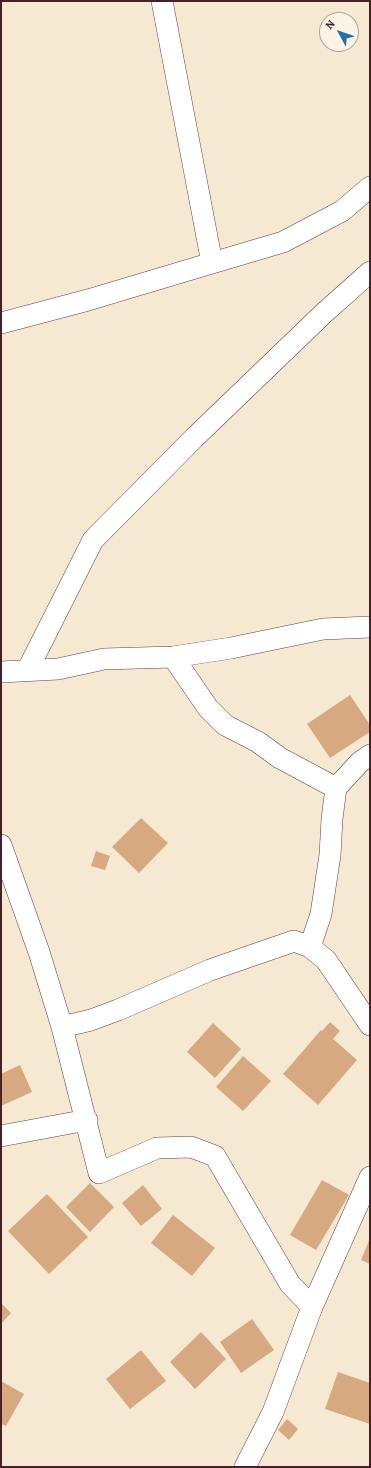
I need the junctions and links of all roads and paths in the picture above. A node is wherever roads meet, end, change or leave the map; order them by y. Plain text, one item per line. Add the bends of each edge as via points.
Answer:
1 (162, 1) edge
2 (370, 187) edge
3 (212, 263) junction
4 (370, 272) edge
5 (1, 323) edge
6 (370, 627) edge
7 (173, 656) junction
8 (28, 669) junction
9 (1, 672) edge
10 (370, 755) edge
11 (336, 788) junction
12 (1, 845) edge
13 (310, 947) junction
14 (370, 1025) edge
15 (62, 1027) junction
16 (87, 1120) junction
17 (1, 1136) edge
18 (370, 1177) edge
19 (312, 1307) junction
20 (245, 1467) edge

1 - 3 street
2 - 3 street via 342,211 283,242
3 - 5 street
4 - 8 street via 194,438 93,540
6 - 7 street via 323,630 231,648
7 - 8 street via 104,660 58,669
7 - 11 street via 208,708 224,725
8 - 9 street
10 - 11 street
11 - 13 street via 321,914
12 - 15 street via 39,952
13 - 14 street via 326,960
13 - 15 street via 294,941 256,953 118,1010
15 - 16 street
16 - 17 street
16 - 19 street via 99,1173 157,1148 192,1147 215,1156 290,1284
18 - 19 street
19 - 20 street via 273,1412

